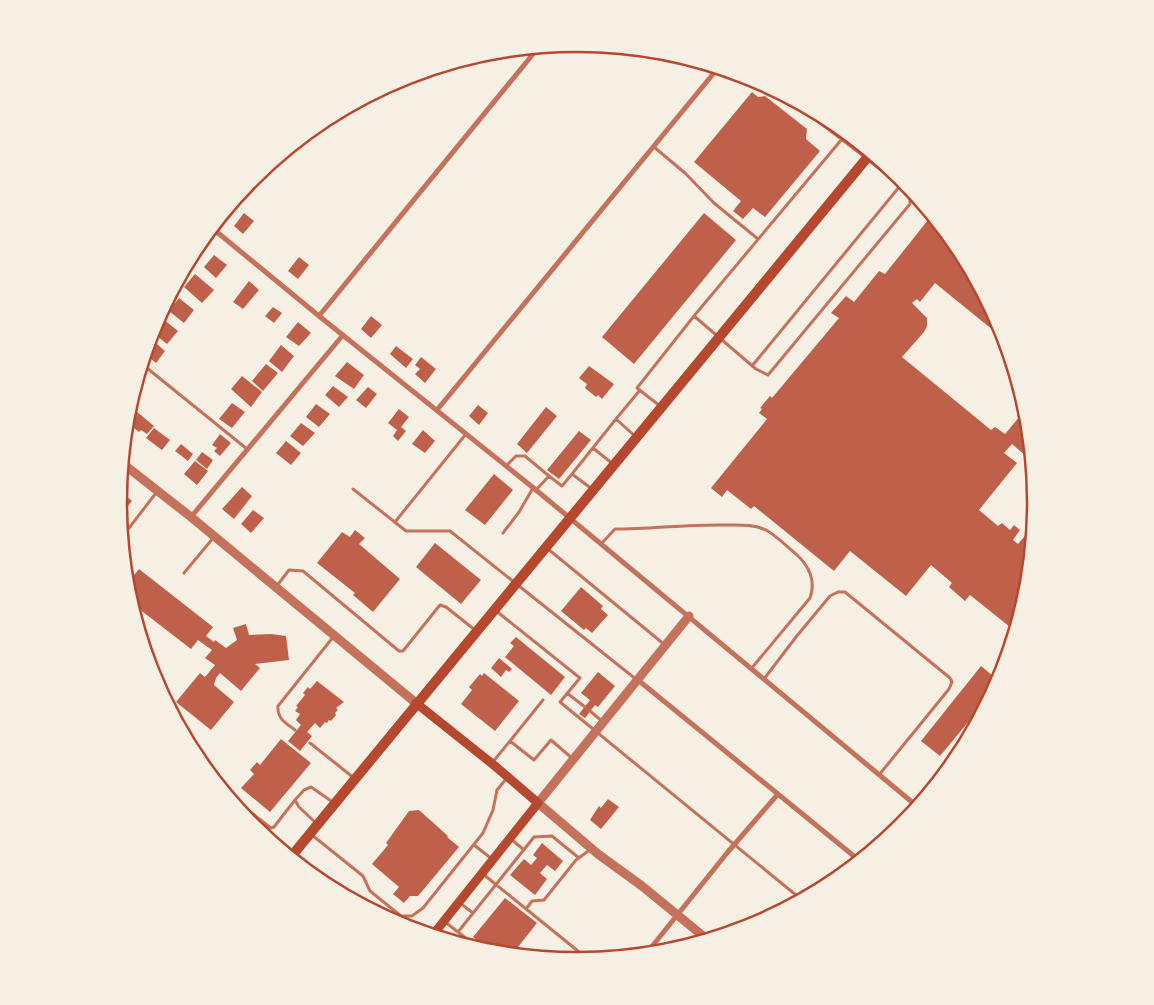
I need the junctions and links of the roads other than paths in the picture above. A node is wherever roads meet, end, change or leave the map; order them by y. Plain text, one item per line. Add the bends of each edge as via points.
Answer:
1 (533, 55) edge
2 (713, 74) edge
3 (824, 126) edge
4 (841, 140) junction
5 (654, 146) junction
6 (852, 146) edge
7 (867, 158) edge
8 (898, 188) edge
9 (910, 200) edge
10 (217, 232) edge
11 (758, 239) junction
12 (319, 316) junction
13 (694, 316) junction
14 (343, 335) junction
15 (718, 337) junction
16 (752, 366) junction
17 (148, 369) edge
18 (640, 390) junction
19 (661, 407) junction
20 (437, 410) junction
21 (616, 420) junction
22 (467, 434) junction
23 (636, 437) junction
24 (593, 448) junction
25 (248, 450) junction
26 (614, 464) junction
27 (506, 466) junction
28 (129, 468) edge
29 (572, 474) junction
30 (549, 476) junction
31 (353, 489) dead end
32 (535, 489) junction
33 (593, 490) junction
34 (158, 491) junction
35 (191, 517) junction
36 (569, 518) junction
37 (395, 522) junction
38 (129, 528) dead end
39 (503, 533) dead end
40 (214, 537) junction
41 (601, 544) junction
42 (545, 547) junction
43 (184, 573) dead end
44 (515, 583) junction
45 (276, 588) junction
46 (494, 609) junction
47 (689, 616) junction
48 (476, 631) junction
49 (334, 635) junction
50 (665, 646) junction
51 (751, 669) junction
52 (764, 679) junction
53 (638, 680) junction
54 (567, 693) junction
55 (543, 700) dead end
56 (416, 704) junction
57 (585, 707) dead end
58 (590, 711) dead end
59 (604, 722) junction
60 (295, 730) dead end
61 (596, 731) junction
62 (510, 741) junction
63 (310, 742) dead end
64 (573, 759) junction
65 (492, 764) junction
66 (879, 775) junction
67 (508, 777) junction
68 (354, 779) junction
69 (778, 794) junction
70 (295, 800) junction
71 (912, 802) edge
72 (334, 803) junction
73 (538, 803) junction
74 (250, 811) edge
75 (317, 824) junction
76 (310, 833) junction
77 (510, 838) junction
78 (734, 844) junction
79 (474, 845) junction
80 (591, 848) junction
81 (524, 850) junction
82 (294, 853) edge
83 (855, 857) edge
84 (579, 858) junction
85 (493, 860) junction
86 (482, 874) junction
87 (495, 885) junction
88 (796, 895) edge
89 (459, 902) junction
90 (526, 909) junction
91 (473, 913) junction
92 (678, 915) junction
93 (444, 921) junction
94 (437, 930) edge
95 (458, 932) junction
96 (702, 935) edge
97 (466, 938) edge
98 (652, 946) edge
99 (579, 952) edge

1 - 12 street
2 - 5 street
3 - 4 lane
4 - 6 lane
4 - 11 lane
5 - 11 lane
5 - 20 street
7 - 15 main road
8 - 16 lane
9 - 16 lane via 768,375
10 - 12 street
11 - 13 lane
12 - 14 street
13 - 15 lane
13 - 18 lane via 637,388
14 - 20 street
14 - 25 street
15 - 16 lane
15 - 19 main road
17 - 25 lane
18 - 19 lane
18 - 21 lane
19 - 23 main road
20 - 22 street
21 - 23 lane
21 - 24 lane
22 - 27 street
22 - 37 lane
23 - 26 main road
24 - 26 lane
24 - 29 lane
25 - 35 street
26 - 33 main road
27 - 30 lane via 516,456 524,456
27 - 32 street
28 - 34 street
29 - 30 lane via 562,486
29 - 33 lane
30 - 32 lane
31 - 37 lane
32 - 36 street
32 - 39 lane
33 - 36 main road
34 - 35 street
34 - 38 lane
35 - 40 street
36 - 41 street
36 - 42 main road
37 - 44 lane via 406,531 450,531
40 - 43 lane
40 - 45 street
41 - 47 street
41 - 51 lane via 615,529 698,524 746,525 767,530 807,567 813,590 810,598
42 - 44 main road
42 - 50 lane
44 - 46 main road
44 - 53 lane
45 - 48 lane via 289,570 303,570 399,651 403,651 440,606 446,607
45 - 49 street
46 - 48 main road
46 - 54 lane via 580,678
47 - 50 street
47 - 51 street
48 - 56 main road
49 - 56 street
49 - 60 lane via 278,706 278,715
50 - 53 street
51 - 52 street
52 - 66 street
52 - 66 lane via 830,596 838,592 845,592 950,678 949,689
53 - 59 street
53 - 69 street
54 - 57 lane
54 - 61 lane via 560,702
55 - 62 lane
56 - 65 main road
56 - 68 main road
58 - 59 lane
59 - 61 street
61 - 64 street
61 - 78 lane
62 - 64 lane via 534,760 551,740
62 - 65 lane
63 - 68 lane
64 - 73 street
65 - 67 main road
66 - 71 street
67 - 73 main road
67 - 79 lane via 497,790 486,827
68 - 72 main road
69 - 78 street
69 - 83 street
70 - 72 lane via 312,787
70 - 74 lane via 271,828
70 - 75 lane
72 - 75 main road
73 - 77 main road
73 - 80 street
75 - 76 main road
76 - 79 lane via 363,876 370,891 401,916 407,917 423,908
76 - 82 main road
77 - 81 lane
77 - 85 main road
78 - 88 lane
78 - 92 street
79 - 85 lane
80 - 84 lane
80 - 92 street
81 - 84 lane via 534,837 552,836
81 - 87 lane
84 - 90 lane via 544,900 532,901
85 - 86 main road
86 - 87 lane
86 - 89 main road
87 - 90 lane
87 - 91 lane
89 - 91 lane
89 - 93 main road
90 - 99 lane
91 - 95 lane
92 - 96 street
92 - 98 street
93 - 94 main road
93 - 95 lane
95 - 97 lane

